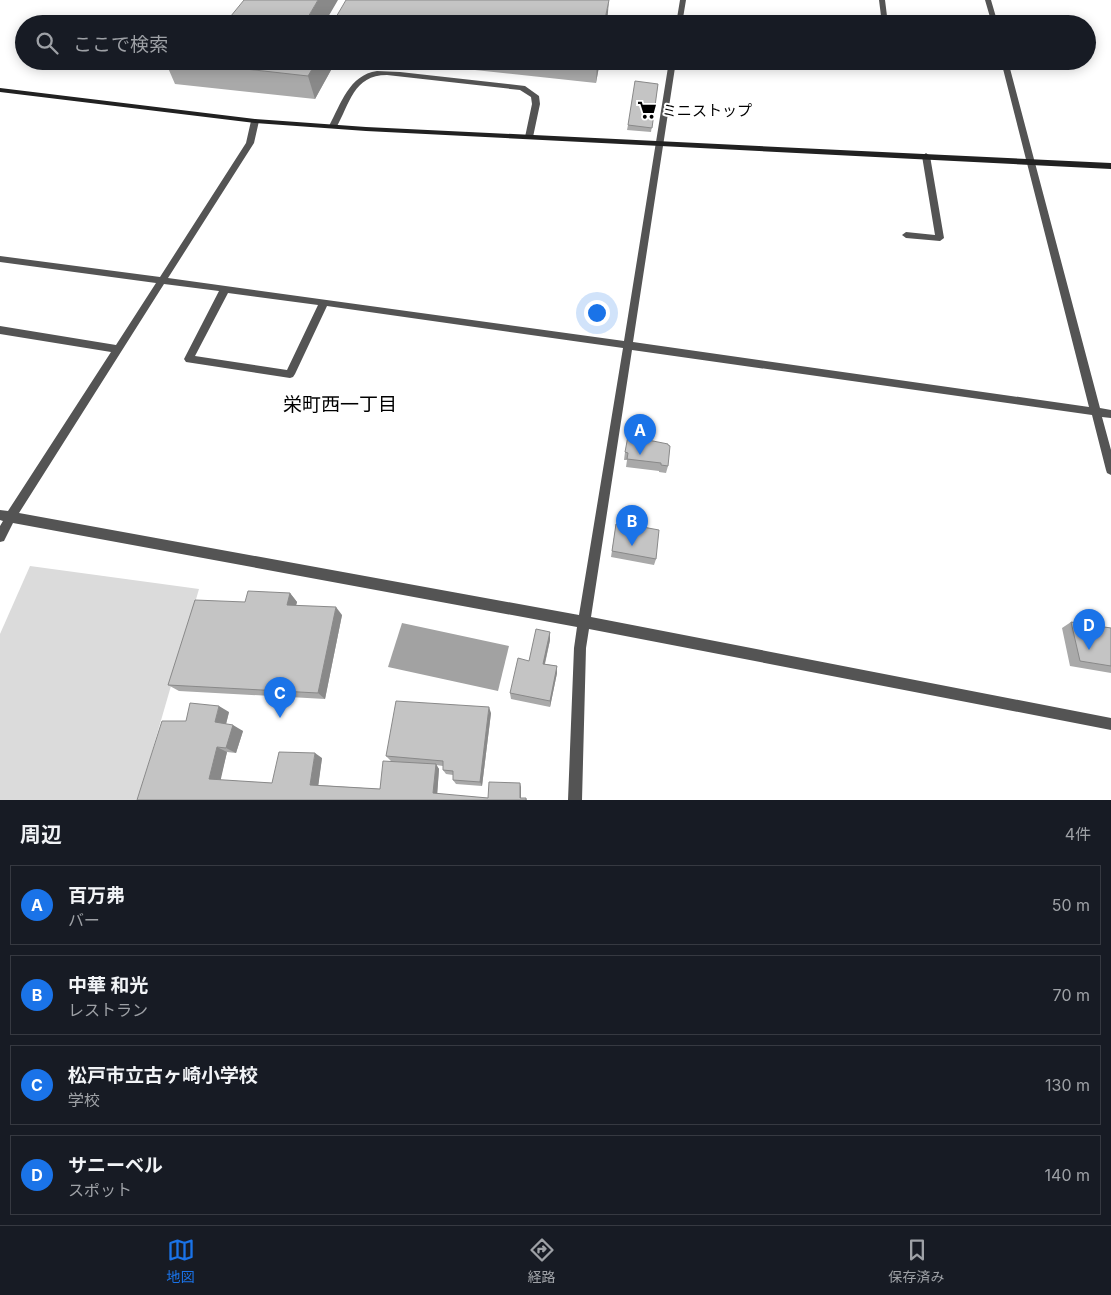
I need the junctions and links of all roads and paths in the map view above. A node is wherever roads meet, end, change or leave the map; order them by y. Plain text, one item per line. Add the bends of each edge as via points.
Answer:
1 (683, 0) edge
2 (882, 0) edge
3 (988, 0) edge
4 (680, 15) edge
5 (884, 15) edge
6 (992, 15) edge
7 (672, 70) edge
8 (1006, 70) edge
9 (0, 90) edge
10 (255, 121) junction
11 (333, 126) junction
12 (529, 136) junction
13 (660, 143) junction
14 (926, 156) junction
15 (1031, 162) junction
16 (1111, 166) edge
17 (906, 234) dead end
18 (0, 259) edge
19 (162, 280) junction
20 (225, 289) junction
21 (324, 302) junction
22 (0, 330) edge
23 (629, 345) junction
24 (118, 348) junction
25 (1096, 411) junction
26 (1111, 414) edge
27 (1111, 470) edge
28 (5, 517) edge
29 (0, 537) edge
30 (584, 622) junction
31 (1111, 724) edge
32 (575, 800) edge

1 - 4 street
2 - 5 street
3 - 6 street
7 - 13 street
8 - 15 street
9 - 10 street
10 - 11 street
10 - 19 street via 250,143
11 - 12 street
11 - 12 street via 360,80 373,74 391,74 522,88 535,96
12 - 13 street
13 - 14 street
13 - 23 street
14 - 15 street
14 - 17 street via 940,238
15 - 16 street
15 - 25 street
18 - 19 street
19 - 20 street
19 - 24 street
20 - 21 street
20 - 21 street via 189,359 290,374
21 - 23 street
22 - 24 street
23 - 25 street
23 - 30 street
24 - 28 street
25 - 26 street
25 - 27 street
28 - 29 street
28 - 30 street
30 - 31 street
30 - 32 street via 580,648

